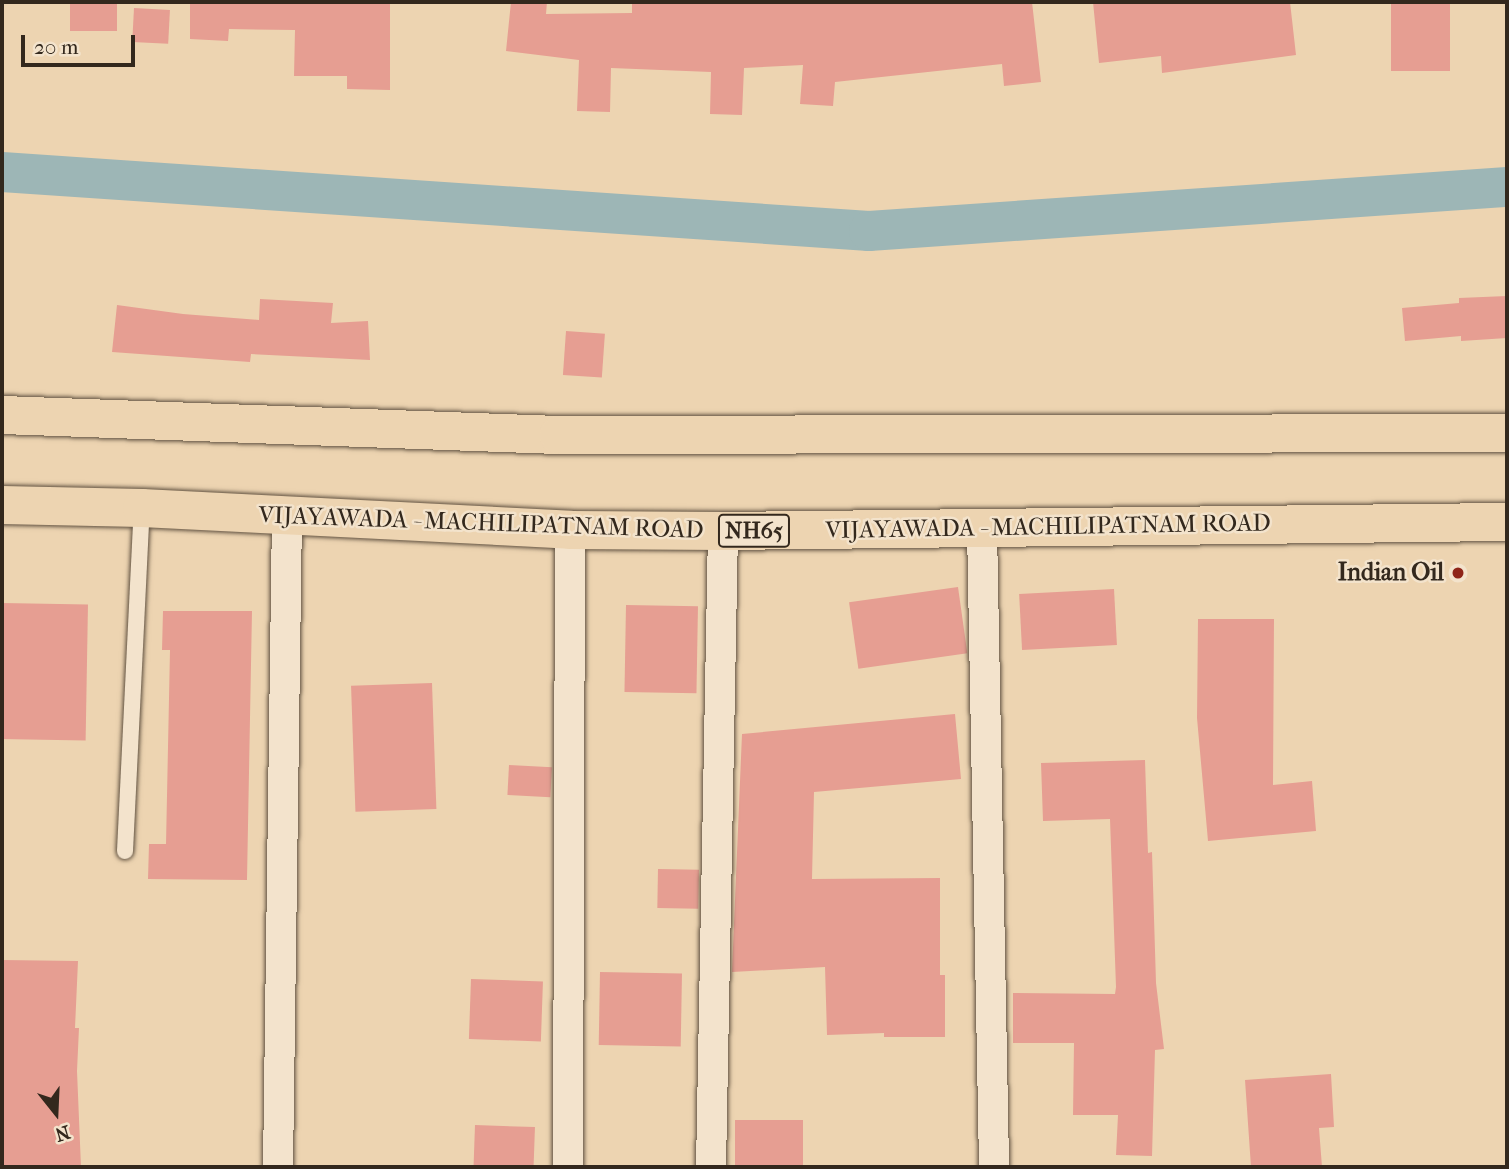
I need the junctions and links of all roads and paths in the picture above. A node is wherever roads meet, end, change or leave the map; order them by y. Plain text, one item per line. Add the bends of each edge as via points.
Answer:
1 (2, 415) edge
2 (1507, 433) edge
3 (2, 505) edge
4 (142, 508) junction
5 (287, 517) junction
6 (1507, 522) edge
7 (982, 528) junction
8 (570, 530) junction
9 (723, 531) junction
10 (125, 851) dead end
11 (278, 1167) edge
12 (568, 1167) edge
13 (711, 1167) edge
14 (994, 1167) edge

1 - 2 highway via 559,435
3 - 4 highway, VIJAYAWADA - MACHILIPATNAM ROAD / NH65
4 - 5 highway, VIJAYAWADA - MACHILIPATNAM ROAD / NH65
4 - 10 lane
5 - 8 highway, VIJAYAWADA - MACHILIPATNAM ROAD / NH65
5 - 11 street
6 - 7 highway, VIJAYAWADA - MACHILIPATNAM ROAD / NH65
7 - 9 highway, VIJAYAWADA - MACHILIPATNAM ROAD / NH65
7 - 14 street
8 - 9 highway, VIJAYAWADA - MACHILIPATNAM ROAD / NH65
8 - 12 street
9 - 13 street

